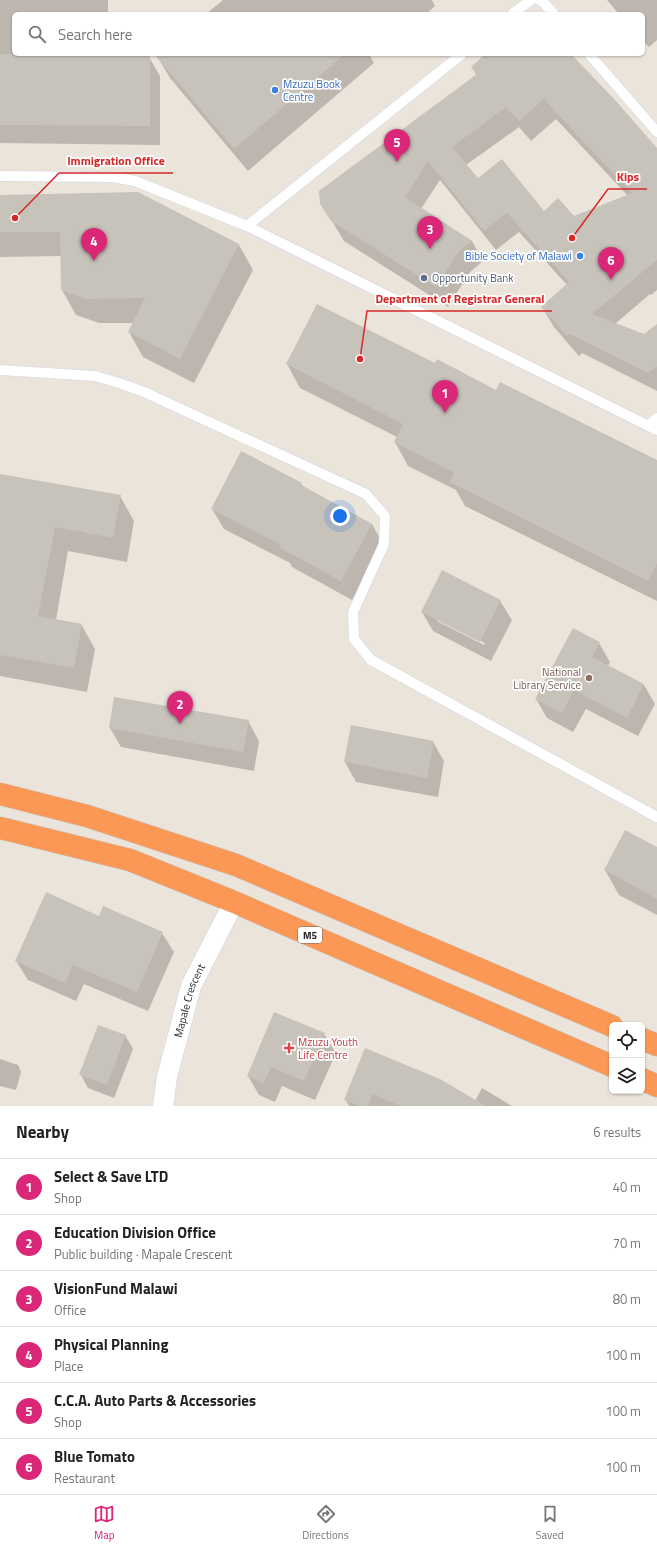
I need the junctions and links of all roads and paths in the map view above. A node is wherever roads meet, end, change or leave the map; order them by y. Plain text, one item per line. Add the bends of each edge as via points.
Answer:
1 (530, 0) edge
2 (539, 0) edge
3 (515, 12) edge
4 (552, 12) edge
5 (460, 56) edge
6 (591, 56) edge
7 (657, 132) edge
8 (0, 176) edge
9 (247, 226) junction
10 (0, 370) edge
11 (657, 418) edge
12 (652, 428) edge
13 (0, 794) edge
14 (657, 817) edge
15 (0, 828) edge
16 (234, 902) junction
17 (609, 1025) edge
18 (645, 1040) edge
19 (657, 1045) edge
20 (609, 1065) edge
21 (645, 1080) edge
22 (657, 1086) edge
23 (163, 1106) edge

1 - 3 lane
2 - 4 lane
5 - 9 lane
6 - 7 lane
8 - 9 lane via 112,177 135,181
9 - 12 lane
10 - 14 lane via 95,376 119,383 366,494 385,516 384,544 353,612 354,639 371,660
11 - 12 lane
13 - 17 highway via 87,816 236,865
15 - 16 highway, M5 via 130,860
16 - 20 highway, M5
16 - 23 street, Mapale Crescent via 191,986
18 - 19 highway
21 - 22 highway

